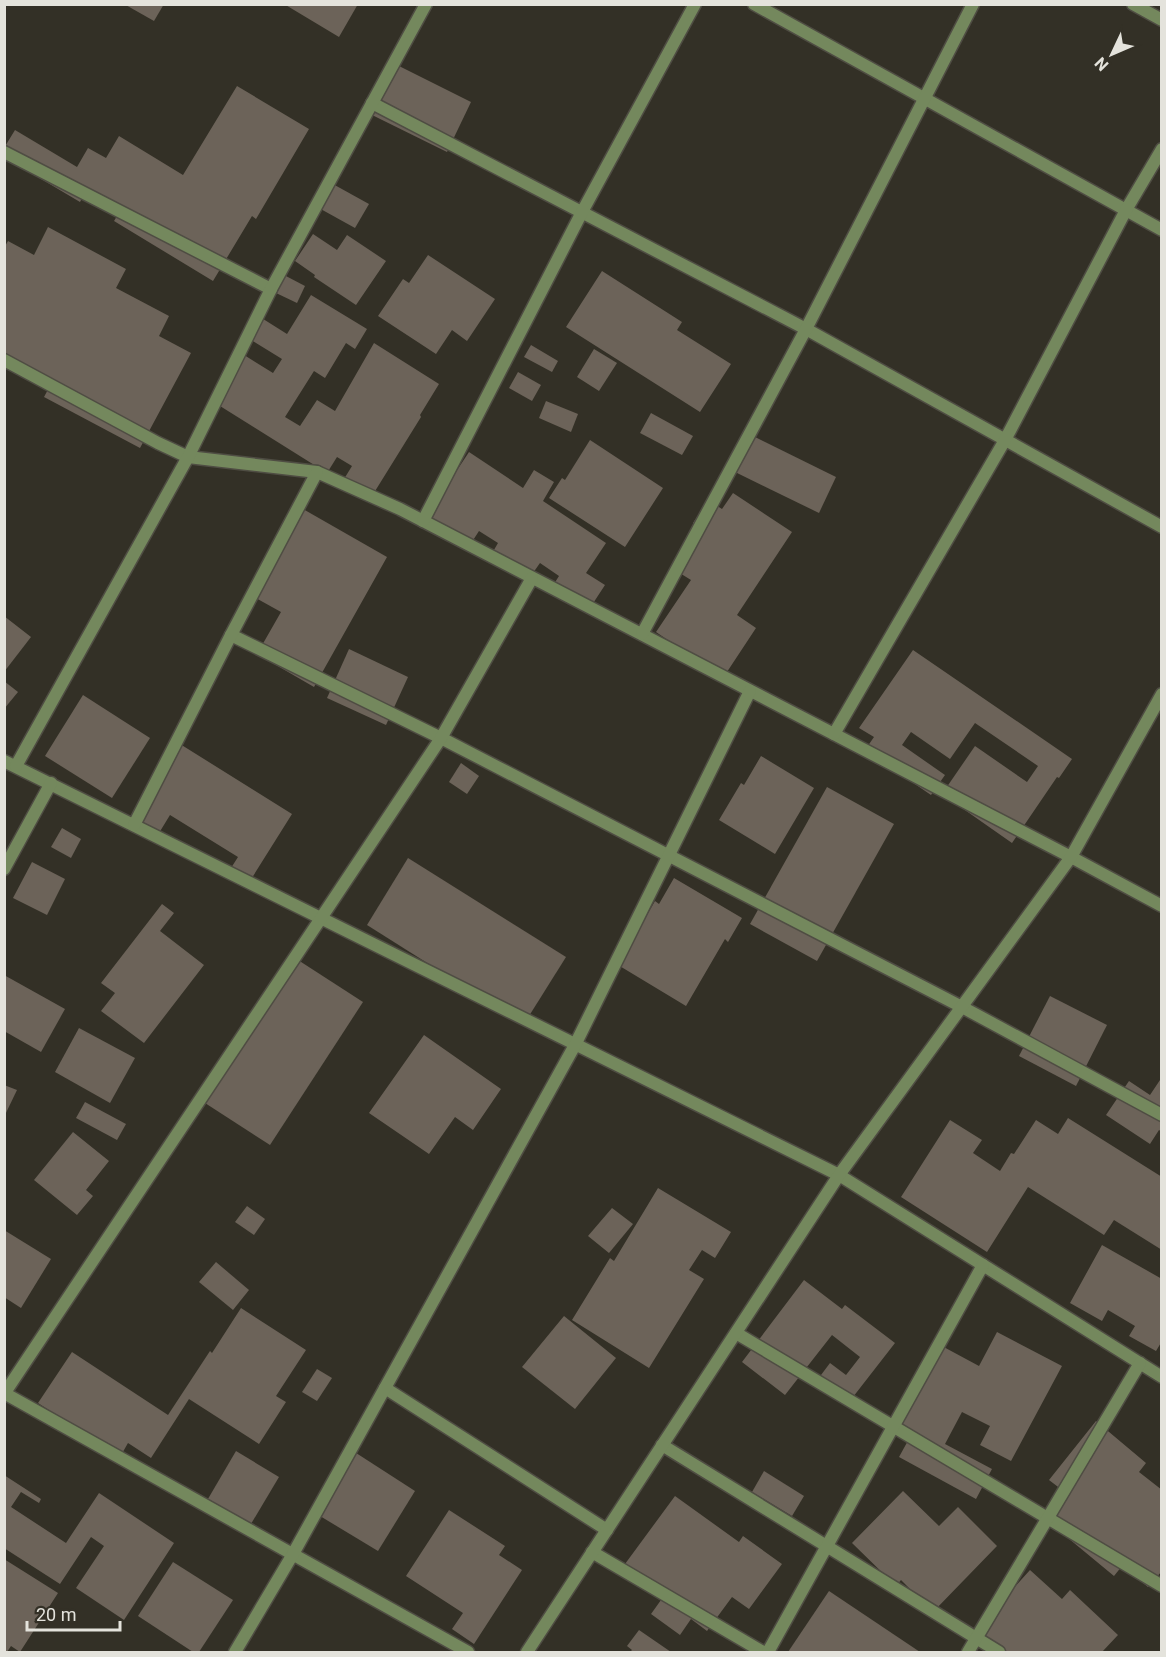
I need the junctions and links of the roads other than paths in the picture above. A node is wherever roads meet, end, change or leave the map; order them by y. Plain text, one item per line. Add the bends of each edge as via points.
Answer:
1 (426, 4) edge
2 (695, 4) edge
3 (754, 4) edge
4 (973, 4) edge
5 (1133, 4) edge
6 (1161, 21) edge
7 (925, 99) junction
8 (372, 103) junction
9 (1161, 149) edge
10 (4, 152) edge
11 (1126, 210) junction
12 (582, 212) junction
13 (1161, 230) edge
14 (271, 289) junction
15 (806, 329) junction
16 (4, 360) edge
17 (1005, 440) junction
18 (189, 457) junction
19 (317, 472) junction
20 (423, 521) junction
21 (1161, 527) edge
22 (532, 578) junction
23 (642, 634) junction
24 (231, 635) junction
25 (750, 691) junction
26 (1161, 694) edge
27 (834, 735) junction
28 (441, 738) junction
29 (10, 764) edge
30 (51, 783) junction
31 (134, 825) junction
32 (669, 855) junction
33 (1071, 857) junction
34 (4, 868) edge
35 (1161, 906) edge
36 (322, 918) junction
37 (962, 1006) junction
38 (575, 1045) junction
39 (1161, 1115) edge
40 (839, 1175) junction
41 (982, 1265) junction
42 (736, 1333) junction
43 (1140, 1363) junction
44 (1161, 1377) edge
45 (385, 1388) junction
46 (5, 1394) edge
47 (894, 1426) junction
48 (662, 1445) junction
49 (1048, 1518) junction
50 (607, 1530) junction
51 (827, 1546) junction
52 (592, 1552) junction
53 (293, 1554) junction
54 (1161, 1586) edge
55 (976, 1638) junction
56 (746, 1648) edge
57 (235, 1653) edge
58 (468, 1653) edge
59 (527, 1653) edge
60 (763, 1653) edge
61 (768, 1653) edge
62 (968, 1653) edge
63 (999, 1653) edge

1 - 8 street
2 - 12 street
3 - 7 street
4 - 7 street
5 - 6 street
7 - 11 street
7 - 15 street
8 - 12 street
8 - 14 street
9 - 11 street
10 - 14 street
11 - 13 street
11 - 17 street
12 - 15 street
12 - 20 street
14 - 18 street
15 - 17 street
15 - 23 street
16 - 18 street
17 - 21 street
17 - 27 street
18 - 19 street
18 - 29 street
19 - 20 street
19 - 24 street
20 - 22 street
22 - 23 street
22 - 28 street
23 - 25 street
24 - 28 street
24 - 31 street
25 - 27 street
25 - 32 street
26 - 33 street
27 - 33 street
28 - 32 street
28 - 36 street
29 - 30 street
30 - 31 street
30 - 34 street
31 - 36 street
32 - 37 street
32 - 38 street
33 - 35 street
33 - 37 street
36 - 38 street
36 - 46 street
37 - 39 street
37 - 40 street
38 - 40 street
38 - 45 street
40 - 41 street
40 - 42 street
41 - 43 street
41 - 47 street
42 - 47 street
42 - 48 street
43 - 44 street
43 - 49 street
45 - 50 street
45 - 53 street
46 - 53 street
47 - 49 street
47 - 51 street
48 - 50 street
48 - 51 street
49 - 54 street
49 - 55 street
50 - 52 street
51 - 55 street
51 - 61 street
52 - 56 street
52 - 59 street
53 - 57 street
53 - 58 street
55 - 62 street
55 - 63 street
56 - 60 street

